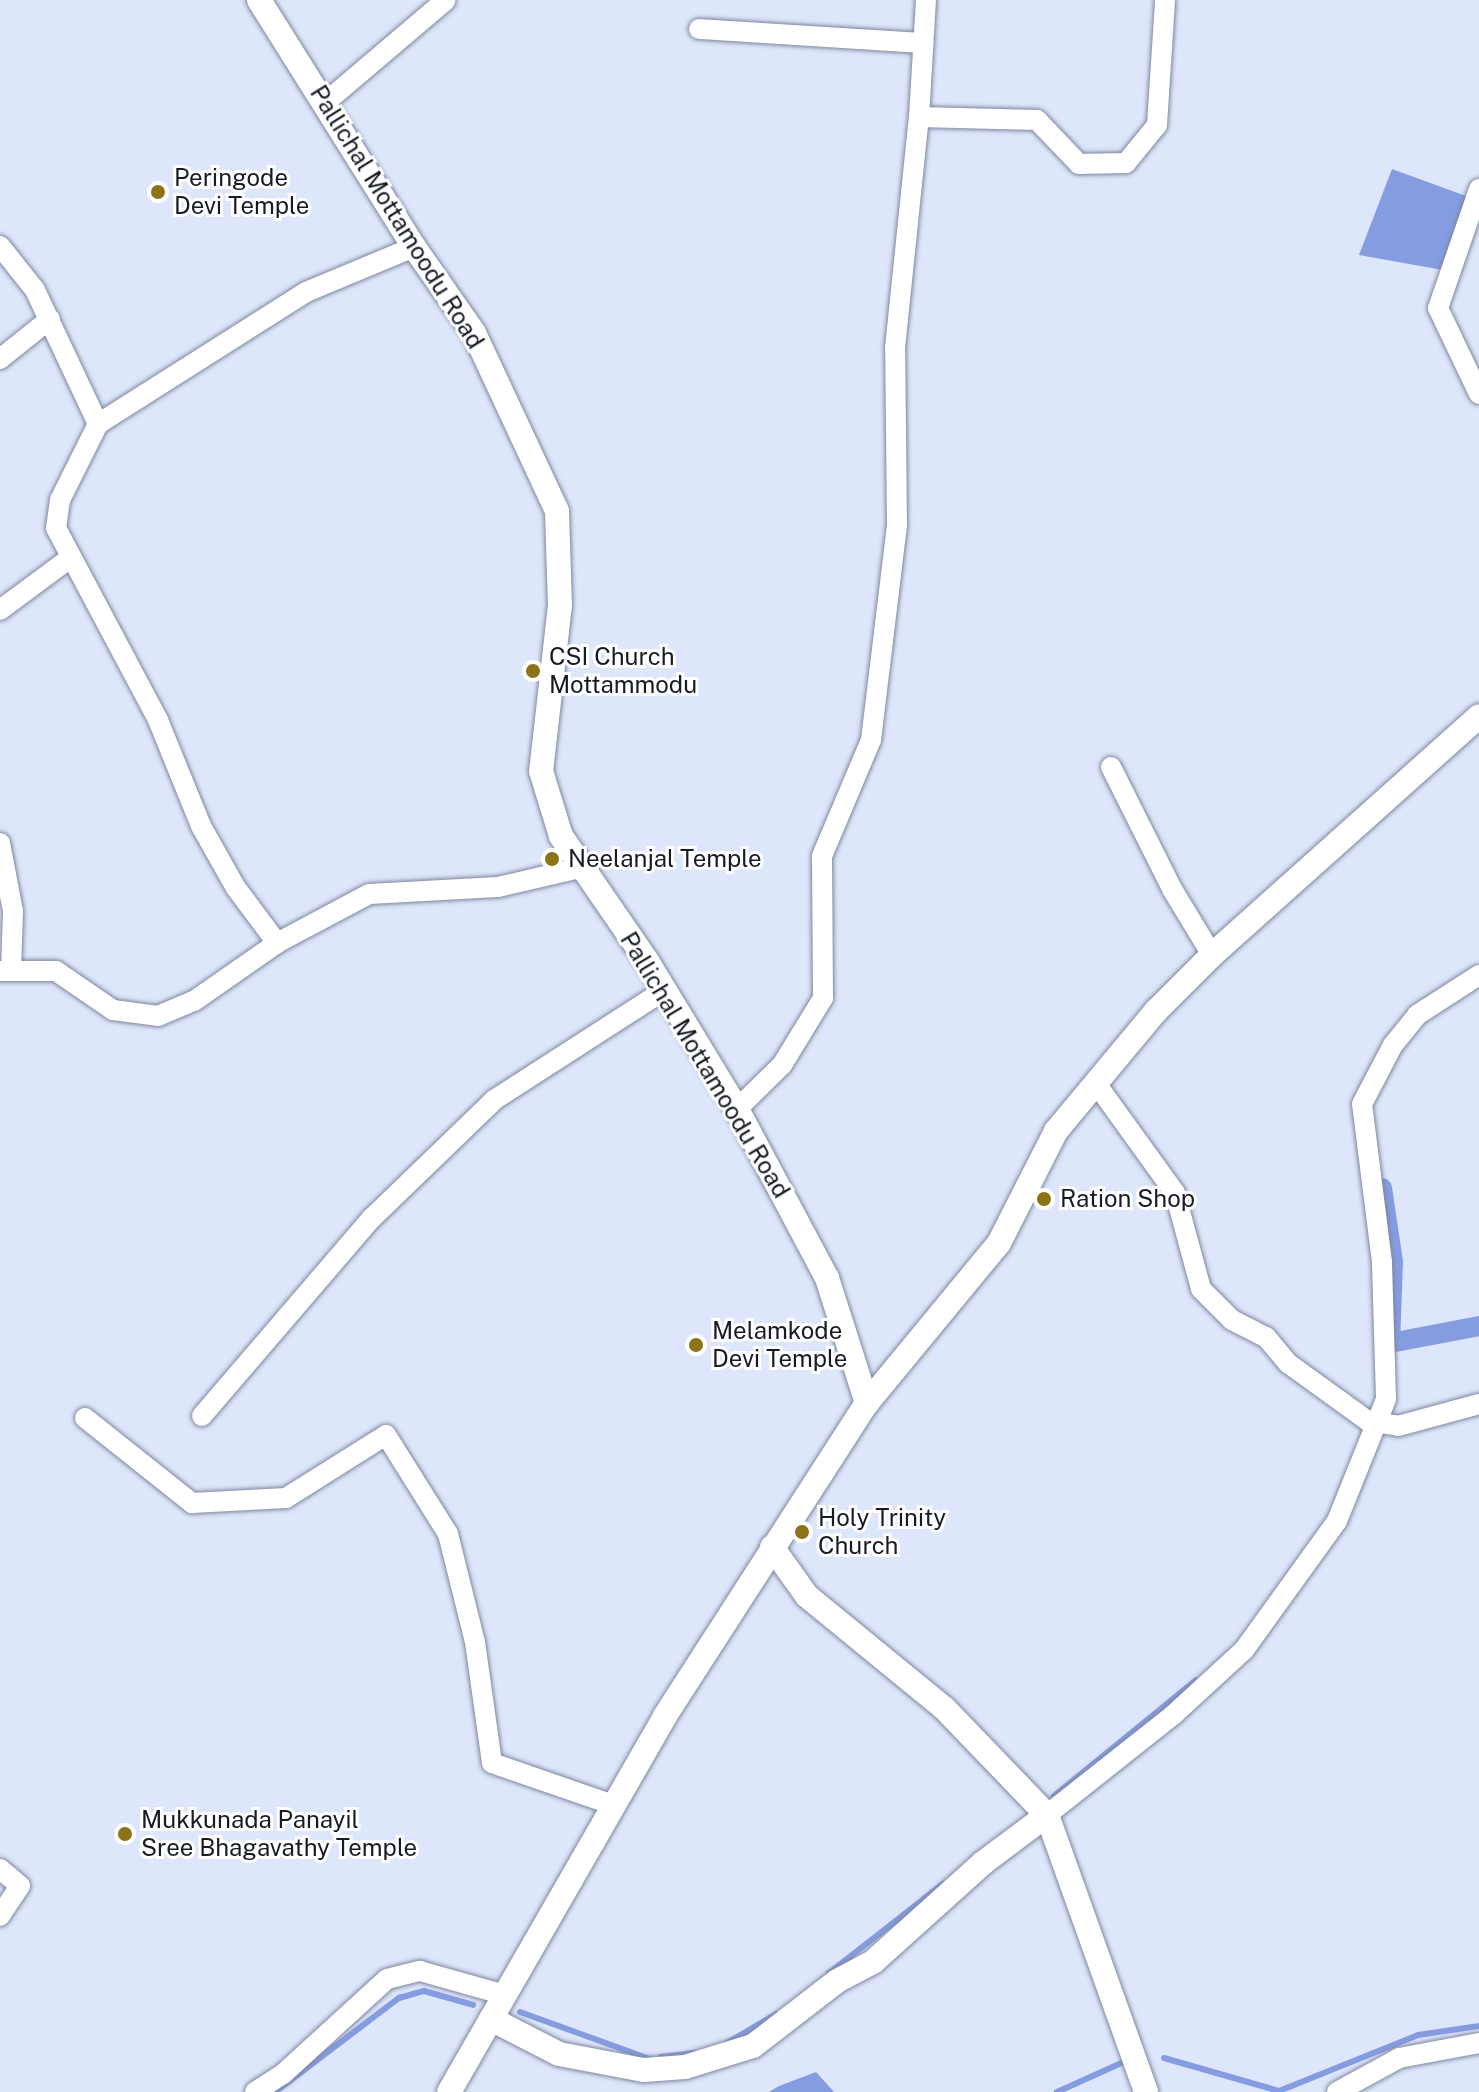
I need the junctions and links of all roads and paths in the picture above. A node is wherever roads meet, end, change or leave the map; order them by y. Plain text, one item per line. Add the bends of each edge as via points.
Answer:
1 (259, 0) edge
2 (446, 0) edge
3 (926, 0) edge
4 (1165, 0) edge
5 (699, 29) dead end
6 (924, 43) junction
7 (326, 102) junction
8 (919, 117) junction
9 (1479, 189) edge
10 (0, 246) edge
11 (414, 247) junction
12 (50, 319) junction
13 (0, 359) edge
14 (1479, 394) edge
15 (98, 424) junction
16 (70, 558) junction
17 (0, 610) edge
18 (1479, 716) edge
19 (1111, 767) dead end
20 (0, 843) edge
21 (580, 868) junction
22 (277, 943) junction
23 (1212, 955) junction
24 (6, 970) edge
25 (1479, 975) edge
26 (665, 990) junction
27 (1095, 1082) junction
28 (737, 1109) junction
29 (867, 1403) junction
30 (1479, 1404) edge
31 (202, 1416) dead end
32 (85, 1418) dead end
33 (1378, 1423) junction
34 (772, 1547) junction
35 (613, 1805) junction
36 (1047, 1815) junction
37 (0, 1869) edge
38 (0, 1916) edge
39 (505, 1995) junction
40 (491, 2019) junction
41 (1479, 2043) edge
42 (255, 2092) edge
43 (449, 2092) edge
44 (1146, 2092) edge
45 (1337, 2092) edge

1 - 7 street, Pallichal Mottamoodu Road
2 - 7 street
3 - 6 street
4 - 8 street via 1157,125 1126,163 1079,164 1037,120
5 - 6 street
6 - 8 street
7 - 11 street, Pallichal Mottamoodu Road
8 - 28 street via 895,348 897,525 871,740 822,856 823,998 782,1065
9 - 14 street via 1438,308
10 - 12 street via 35,290
11 - 15 street via 306,292
11 - 21 street, Pallichal Mottamoodu Road via 474,333 557,511 560,605 541,771 561,836
12 - 13 street
12 - 15 street
15 - 16 street via 60,500 56,528
16 - 17 street
16 - 22 street via 158,720 201,826 236,888
18 - 23 street
19 - 23 street via 1172,889
20 - 24 street via 13,911
21 - 22 street via 498,887 369,894
21 - 26 street, Pallichal Mottamoodu Road
22 - 24 street via 194,1001 158,1016 113,1010 56,971
23 - 27 street
25 - 33 street via 1417,1015 1393,1045 1362,1104 1382,1262 1386,1399
26 - 28 street, Pallichal Mottamoodu Road
26 - 31 street via 494,1100 372,1218
27 - 29 street via 1056,1131 999,1243
27 - 33 street via 1175,1193 1208,1300 1266,1337 1289,1364 1335,1400
28 - 29 street, Pallichal Mottamoodu Road via 827,1278
29 - 34 street
30 - 33 street via 1398,1426
32 - 35 street via 192,1503 286,1498 386,1435 448,1534 475,1642 492,1763
33 - 36 street via 1337,1521 1244,1650 1173,1715
34 - 35 street
34 - 36 street via 807,1596 945,1709
35 - 39 street
36 - 40 street via 983,1863 873,1962 837,1981 753,2046 685,2067 644,2070 559,2054
36 - 44 street
37 - 38 street via 20,1886
39 - 40 street
39 - 42 street via 420,1971 387,1979 283,2074
40 - 43 street
41 - 45 street via 1399,2058

